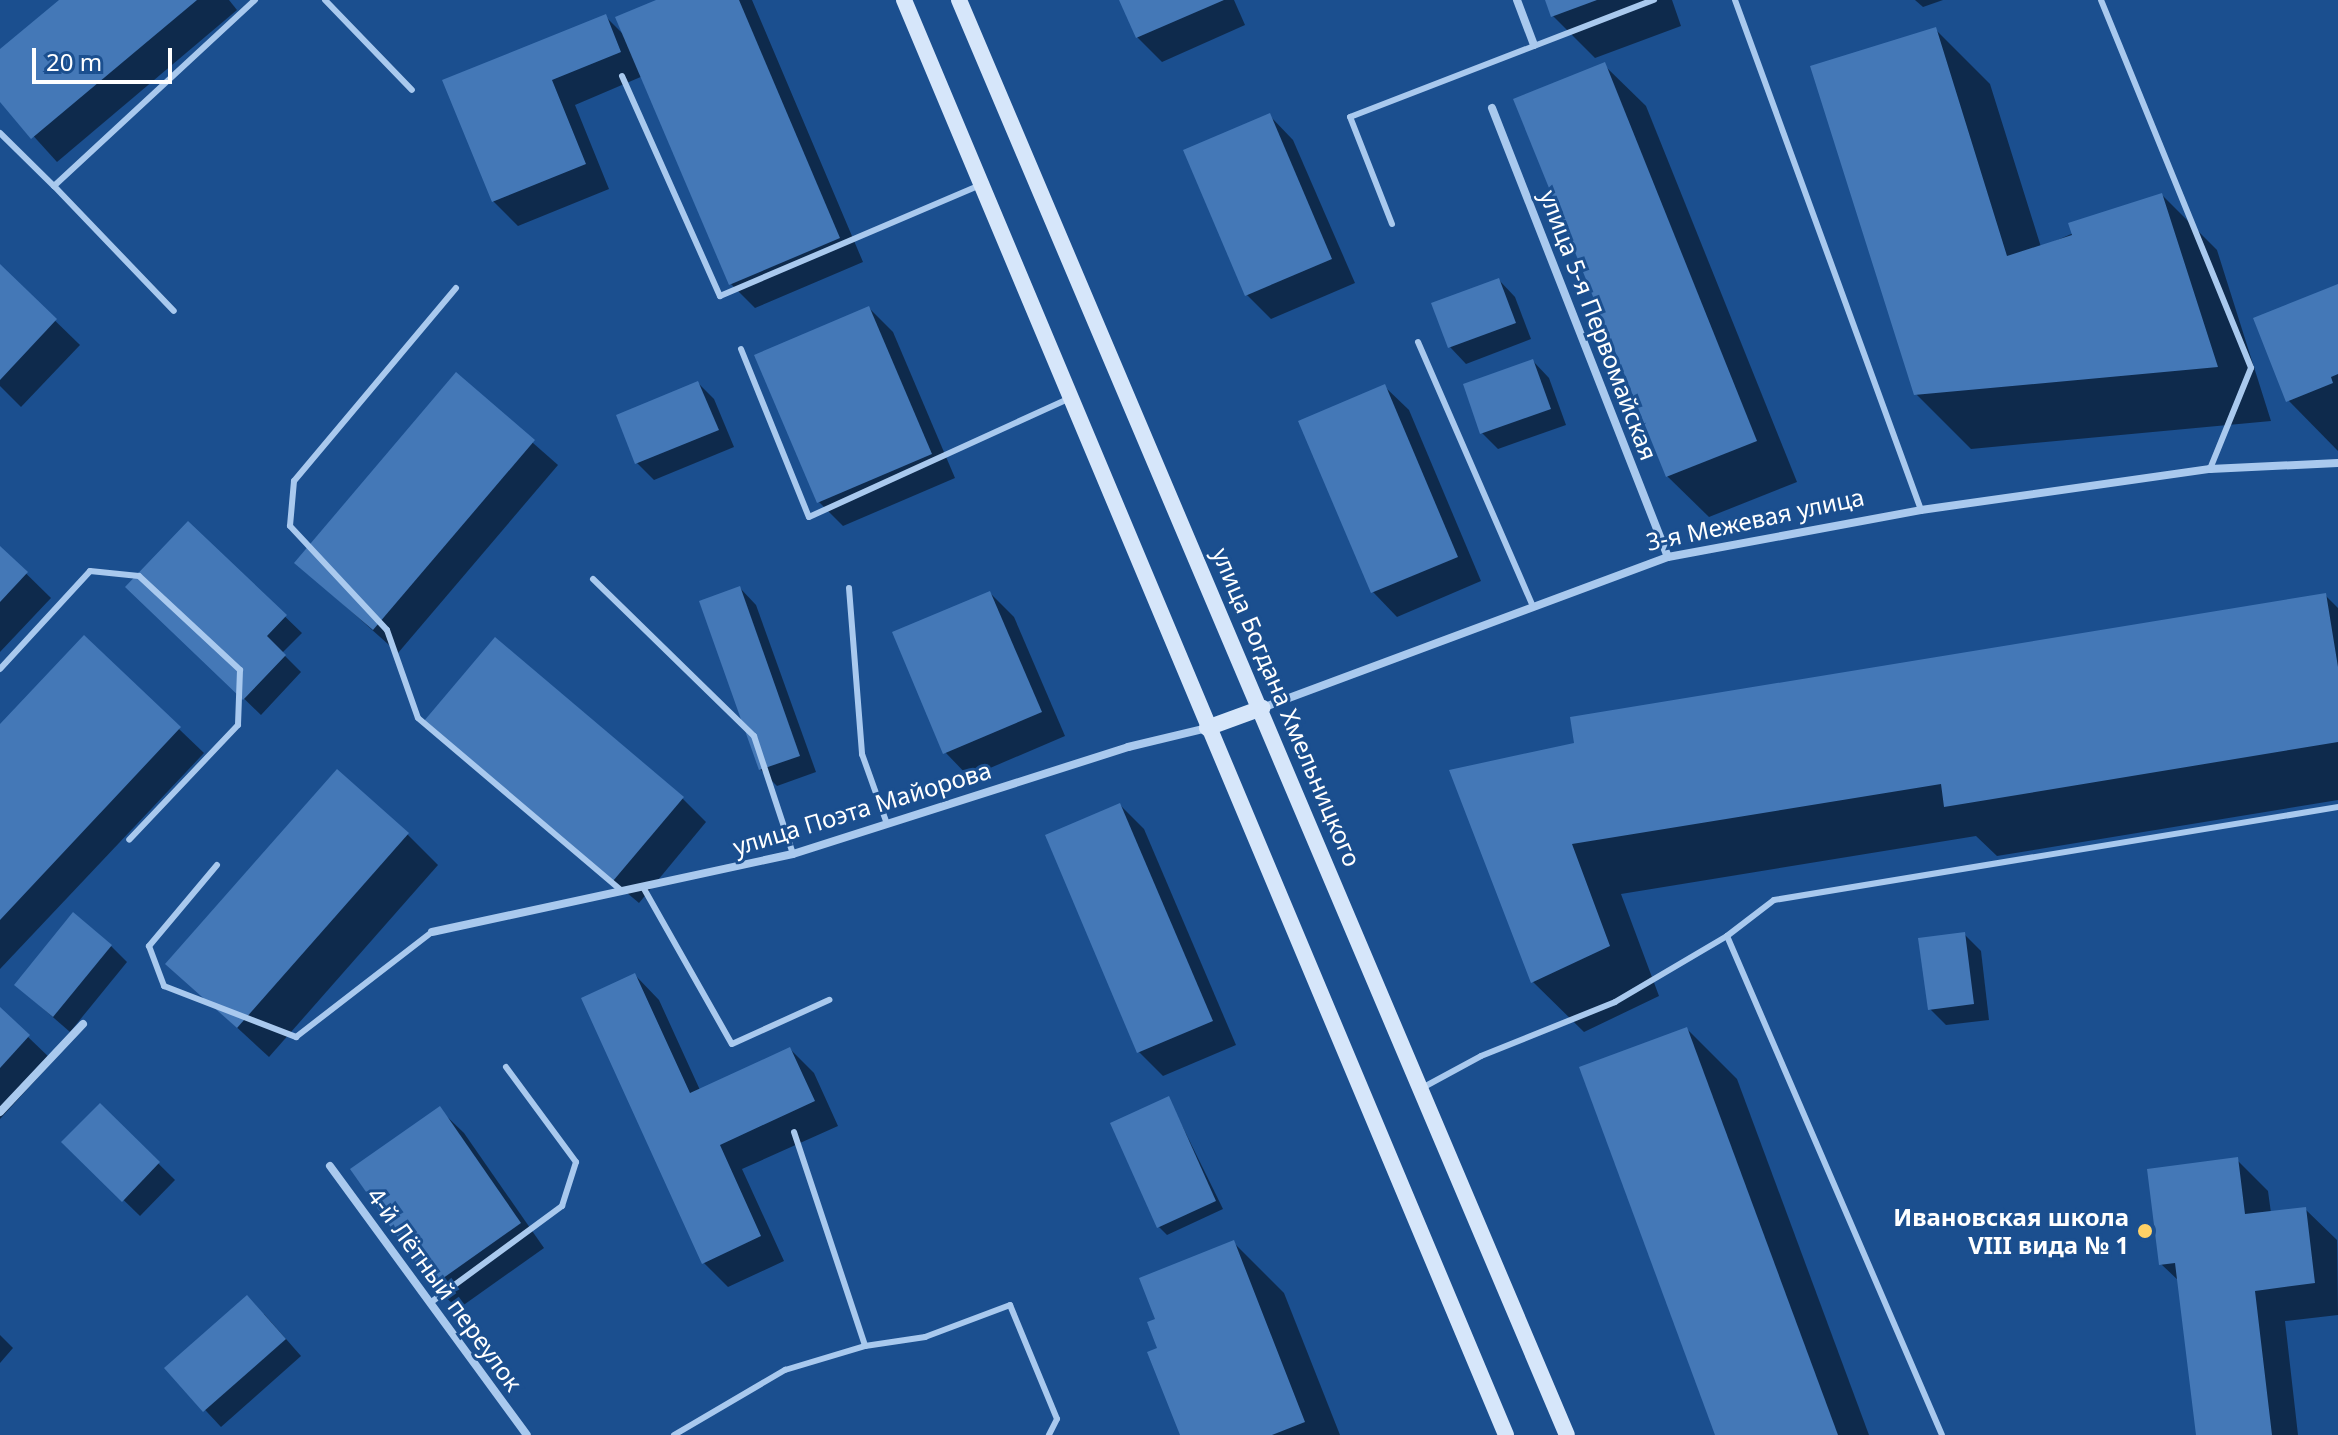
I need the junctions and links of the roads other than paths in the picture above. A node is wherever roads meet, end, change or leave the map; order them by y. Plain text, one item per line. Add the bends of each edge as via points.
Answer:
1 (255, 0) edge
2 (325, 0) edge
3 (904, 0) edge
4 (959, 0) edge
5 (1517, 0) edge
6 (1654, 0) edge
7 (1735, 0) edge
8 (2101, 0) edge
9 (1534, 45) junction
10 (622, 76) dead end
11 (412, 90) dead end
12 (1492, 108) dead end
13 (0, 133) edge
14 (980, 185) junction
15 (54, 186) junction
16 (1392, 224) dead end
17 (456, 288) dead end
18 (174, 311) dead end
19 (1418, 342) dead end
20 (741, 349) dead end
21 (1070, 398) junction
22 (2338, 463) edge
23 (2210, 469) junction
24 (1921, 510) junction
25 (1668, 557) junction
26 (593, 579) dead end
27 (849, 588) dead end
28 (1533, 606) junction
29 (0, 669) edge
30 (1262, 708) junction
31 (1207, 728) junction
32 (2338, 807) edge
33 (887, 824) junction
34 (129, 840) dead end
35 (793, 854) junction
36 (217, 865) dead end
37 (643, 887) junction
38 (622, 891) junction
39 (432, 932) joint
40 (1727, 936) junction
41 (829, 1000) dead end
42 (83, 1024) dead end
43 (506, 1067) dead end
44 (1421, 1089) junction
45 (0, 1112) edge
46 (794, 1132) dead end
47 (330, 1166) dead end
48 (430, 1303) junction
49 (865, 1346) junction
50 (527, 1435) edge
51 (674, 1435) edge
52 (1049, 1435) edge
53 (1506, 1435) edge
54 (1567, 1435) edge
55 (1942, 1435) edge

1 - 15 lane
2 - 11 lane
3 - 14 main road
4 - 30 main road, улица Богдана Хмельницкого
5 - 9 street
6 - 9 lane
7 - 24 lane
8 - 23 lane via 2251,368
9 - 16 lane via 1350,117
10 - 14 lane via 720,296
12 - 25 street, улица 5-я Первомайская
13 - 15 lane
14 - 21 main road
15 - 18 lane
17 - 38 lane via 294,481 290,526 387,630 418,718
19 - 28 lane
20 - 21 lane via 809,517
21 - 31 main road
22 - 23 street, 3-я Межевая улица
23 - 24 street, 3-я Межевая улица
24 - 25 street, 3-я Межевая улица
25 - 28 street, 3-я Межевая улица
26 - 35 lane via 754,736
27 - 33 lane via 862,754
28 - 30 street, 3-я Межевая улица
29 - 34 lane via 90,571 139,576 240,670 238,725
30 - 31 main road, 3-я Межевая улица
30 - 44 main road, улица Богдана Хмельницкого
31 - 33 street, улица Поэта Майорова via 1128,747
31 - 53 main road
32 - 40 lane via 1774,900
33 - 35 street, улица Поэта Майорова
35 - 37 street, улица Поэта Майорова
36 - 39 lane via 149,946 164,986 296,1037
37 - 38 street, улица Поэта Майорова
37 - 41 lane via 732,1044
38 - 39 street, улица Поэта Майорова
40 - 44 lane via 1615,1002 1481,1056
40 - 55 lane
42 - 45 street
43 - 48 lane via 576,1162 562,1206
44 - 54 main road, улица Богдана Хмельницкого
46 - 49 lane
47 - 48 street, 4-й Лётный переулок
48 - 50 street, 4-й Лётный переулок
49 - 51 lane via 785,1370
49 - 52 lane via 925,1337 1010,1305 1057,1419

